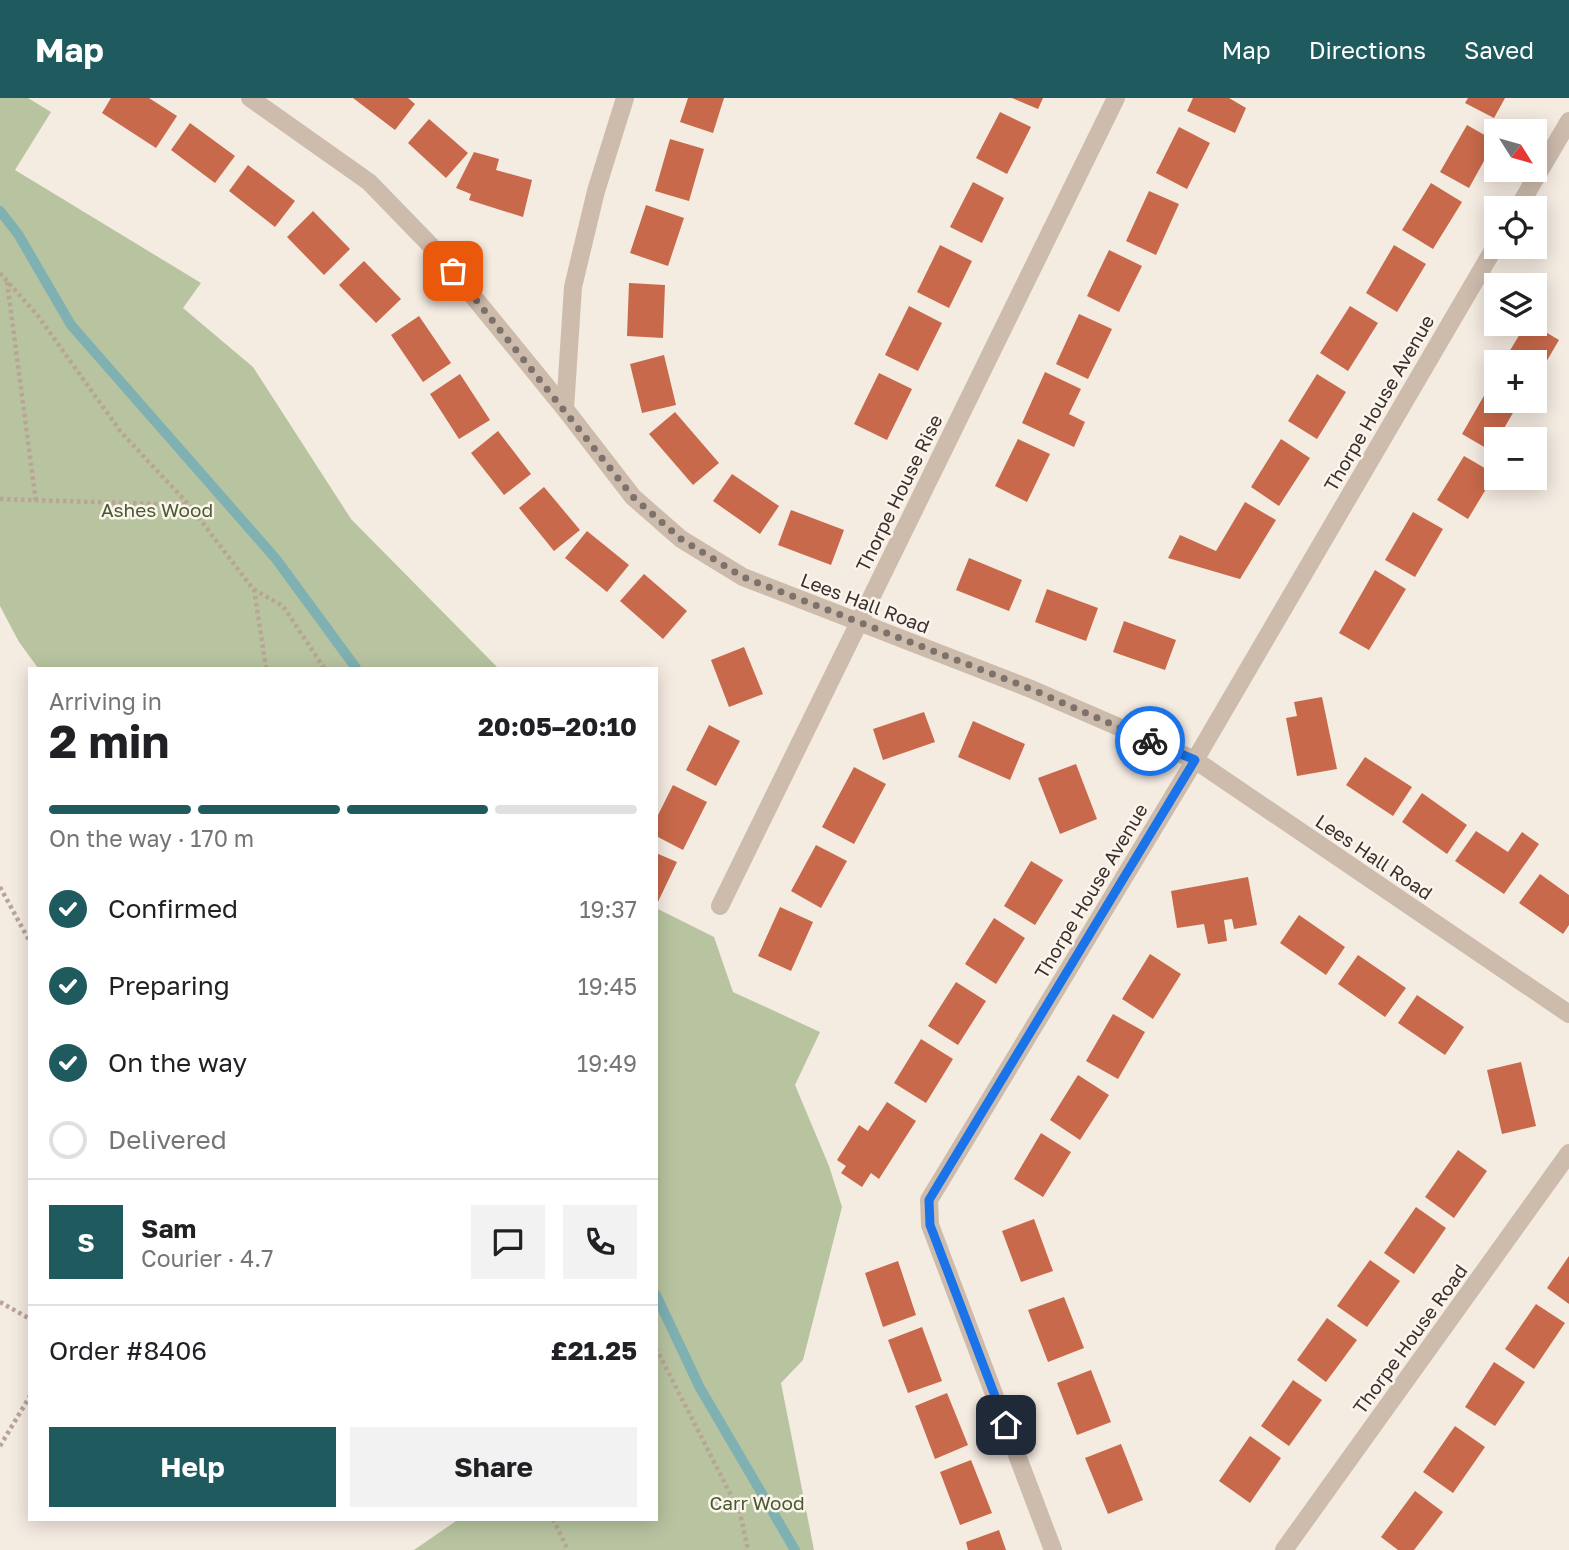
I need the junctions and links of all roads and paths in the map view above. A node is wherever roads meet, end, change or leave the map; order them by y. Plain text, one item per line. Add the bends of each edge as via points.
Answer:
1 (250, 98) edge
2 (625, 98) edge
3 (1116, 98) edge
4 (1568, 125) edge
5 (1525, 196) edge
6 (1488, 259) edge
7 (0, 273) edge
8 (7, 281) junction
9 (565, 409) junction
10 (0, 499) edge
11 (36, 502) junction
12 (188, 505) junction
13 (253, 589) junction
14 (859, 624) junction
15 (266, 667) edge
16 (323, 667) edge
17 (1195, 760) junction
18 (0, 887) edge
19 (720, 906) dead end
20 (28, 938) edge
21 (1569, 1014) edge
22 (1569, 1153) edge
23 (0, 1302) edge
24 (28, 1318) edge
25 (658, 1352) edge
26 (28, 1399) edge
27 (0, 1446) edge
28 (554, 1521) edge
29 (568, 1550) edge
30 (748, 1550) edge
31 (1053, 1550) edge
32 (1284, 1550) edge

1 - 9 street, Lees Hall Road via 369,182 437,252
2 - 9 street via 573,287
3 - 14 street, Thorpe House Rise
4 - 5 street
6 - 17 street, Thorpe House Avenue
7 - 8 path
8 - 11 path
8 - 12 path via 38,316 121,432
9 - 14 street, Lees Hall Road via 633,497 681,539 743,577
10 - 11 path
11 - 12 path
12 - 13 path
13 - 15 path
13 - 16 path via 282,606
14 - 17 street, Lees Hall Road via 1031,689
14 - 19 street, Thorpe House Rise
17 - 21 street, Lees Hall Road
17 - 31 street, Thorpe House Avenue via 929,1200 930,1225
18 - 20 path
22 - 32 street, Thorpe House Road
23 - 24 path
25 - 30 path via 740,1513
26 - 27 path
28 - 29 path

